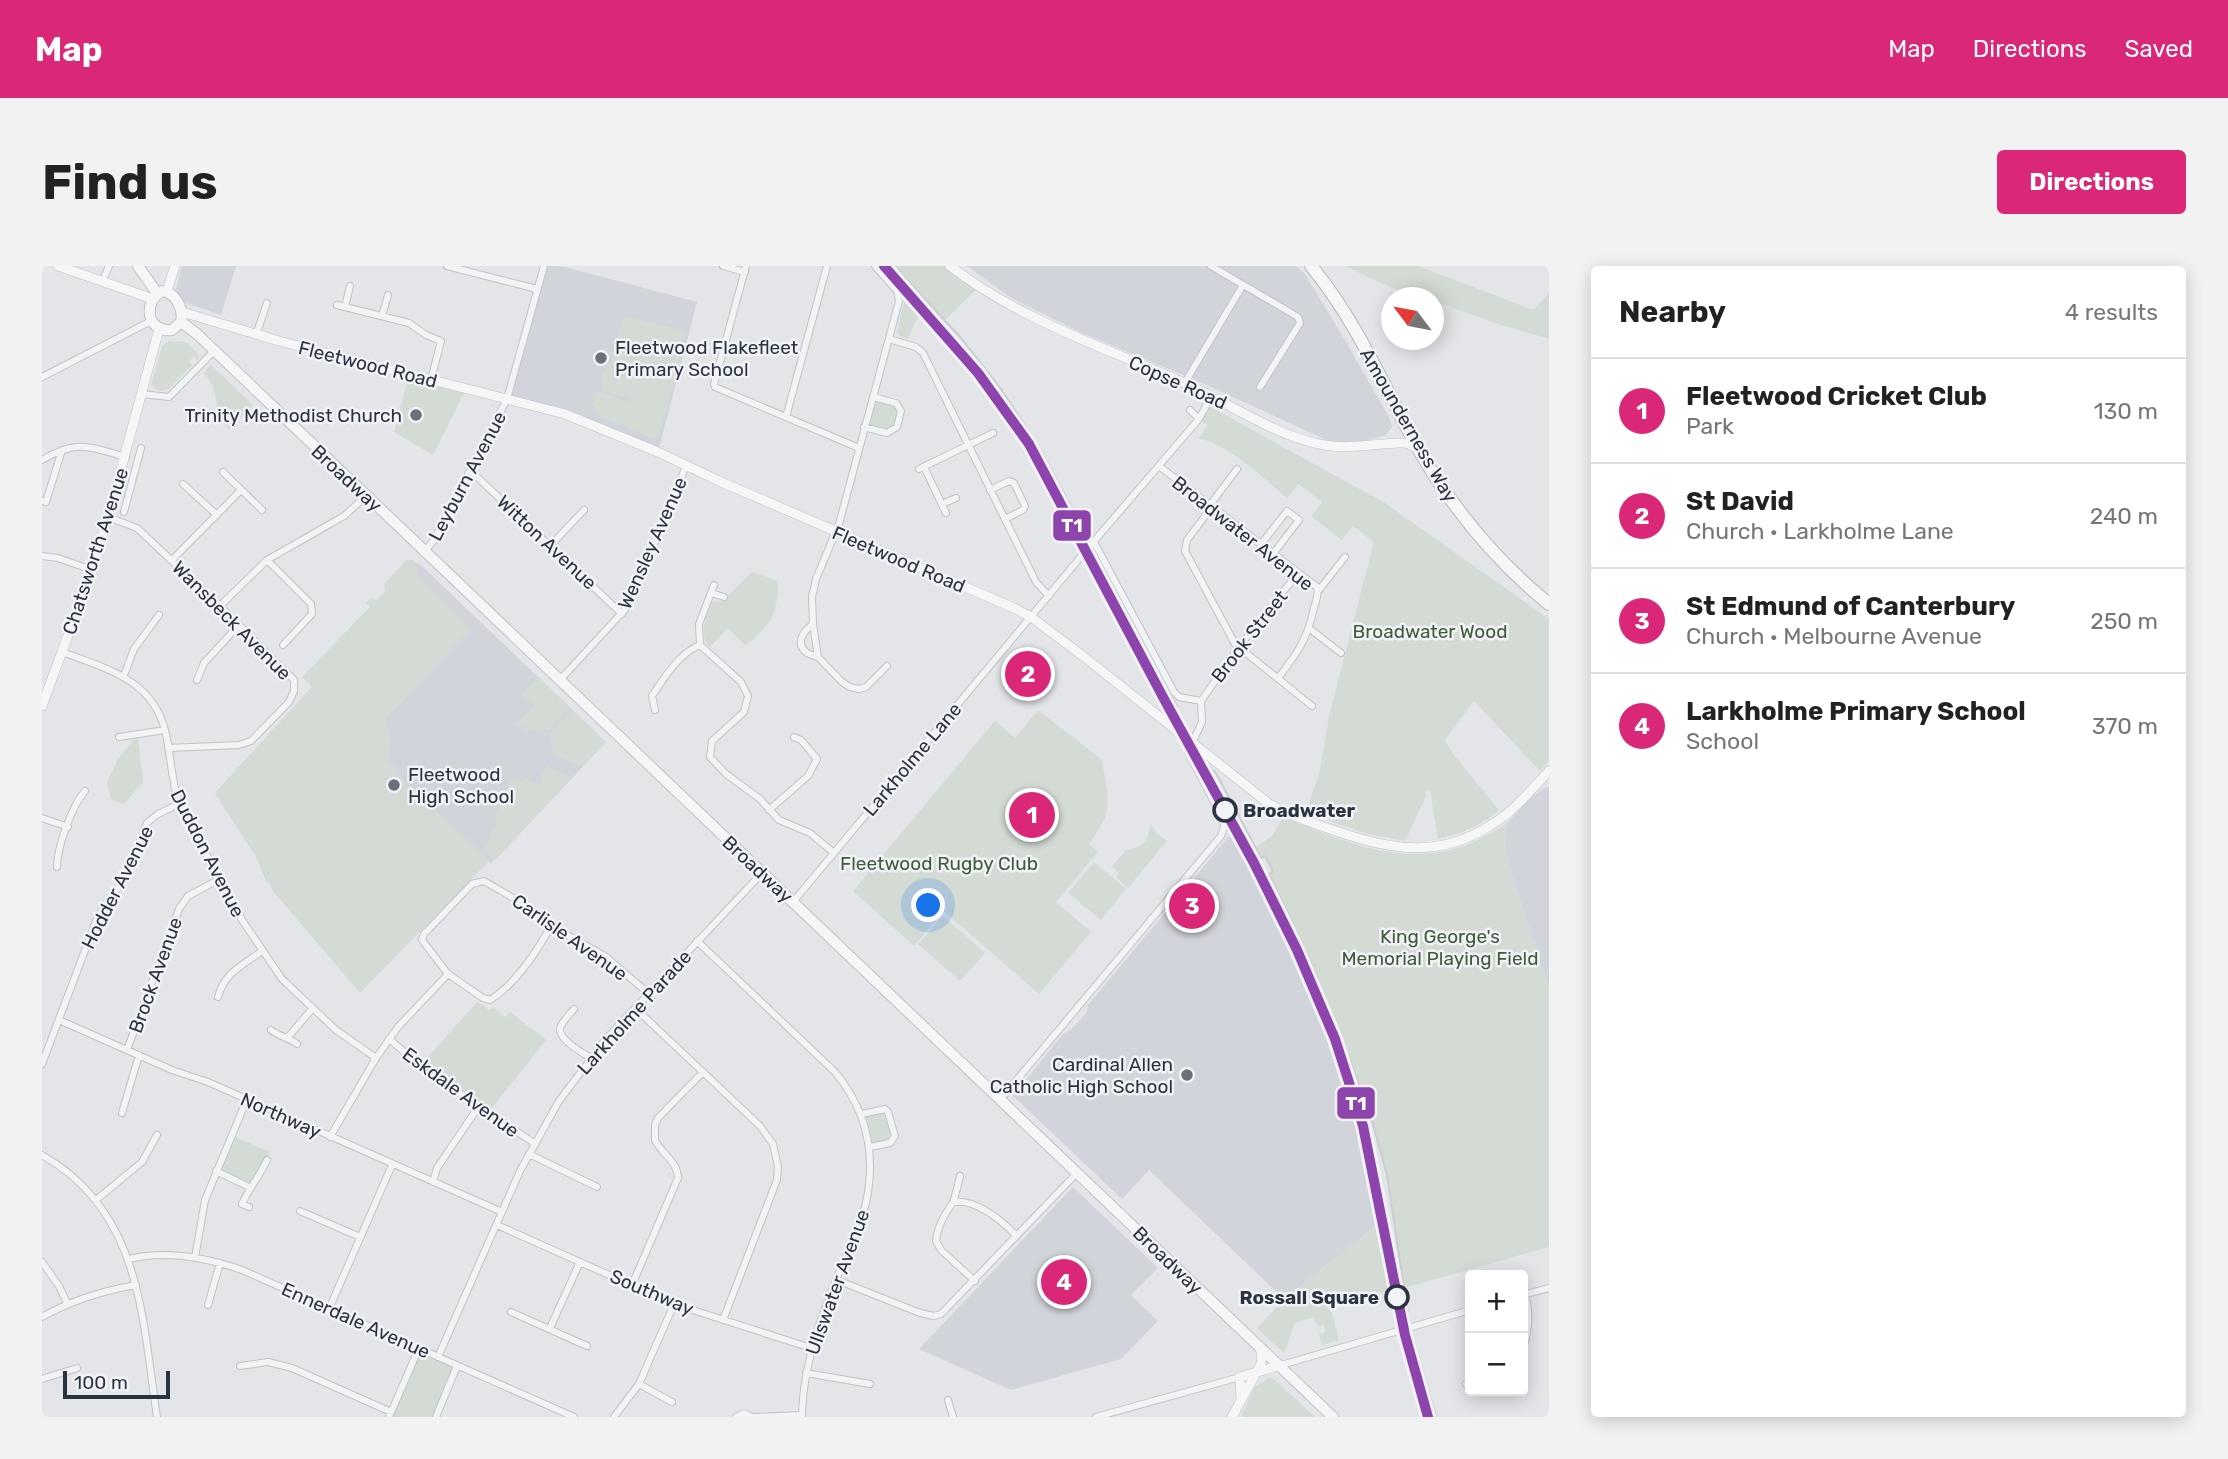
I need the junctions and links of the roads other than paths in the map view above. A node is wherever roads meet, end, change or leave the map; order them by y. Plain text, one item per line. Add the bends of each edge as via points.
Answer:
1 (58, 266) edge
2 (109, 266) edge
3 (138, 266) edge
4 (174, 266) edge
5 (447, 266) edge
6 (544, 266) edge
7 (723, 266) edge
8 (827, 266) edge
9 (875, 266) edge
10 (950, 266) edge
11 (1211, 266) edge
12 (1311, 266) edge
13 (745, 269) edge
14 (102, 282) junction
15 (1243, 285) junction
16 (350, 286) dead end
17 (537, 289) junction
18 (159, 294) junction
19 (388, 295) dead end
20 (267, 303) dead end
21 (337, 305) dead end
22 (345, 307) junction
23 (383, 316) junction
24 (182, 317) junction
25 (155, 325) junction
26 (256, 335) junction
27 (889, 339) junction
28 (214, 351) junction
29 (42, 377) edge
30 (431, 380) junction
31 (1184, 384) junction
32 (1260, 387) dead end
33 (142, 394) junction
34 (873, 397) junction
35 (507, 400) junction
36 (1206, 406) dead end
37 (1190, 410) dead end
38 (786, 416) junction
39 (1199, 419) junction
40 (864, 427) junction
41 (993, 433) dead end
42 (969, 445) junction
43 (859, 447) junction
44 (141, 448) dead end
45 (1419, 449) junction
46 (62, 450) junction
47 (126, 457) junction
48 (42, 460) edge
49 (685, 466) junction
50 (1159, 466) junction
51 (1237, 469) dead end
52 (223, 472) dead end
53 (470, 472) junction
54 (120, 478) junction
55 (132, 481) junction
56 (183, 484) dead end
57 (241, 490) junction
58 (990, 490) junction
59 (366, 496) junction
60 (956, 498) dead end
61 (42, 501) edge
62 (942, 504) junction
63 (1211, 506) junction
64 (262, 510) dead end
65 (584, 510) dead end
66 (124, 512) dead end
67 (946, 513) dead end
68 (217, 515) junction
69 (108, 517) junction
70 (1005, 519) junction
71 (836, 532) junction
72 (1094, 541) junction
73 (1261, 544) junction
74 (551, 545) junction
75 (425, 551) junction
76 (1273, 554) junction
77 (42, 556) edge
78 (1345, 556) dead end
79 (267, 560) junction
80 (173, 561) junction
81 (92, 570) junction
82 (1298, 573) junction
83 (1318, 590) junction
84 (1049, 596) junction
85 (724, 597) dead end
86 (1549, 604) edge
87 (220, 606) junction
88 (622, 614) junction
89 (159, 615) dead end
90 (1031, 617) junction
91 (813, 624) junction
92 (239, 625) junction
93 (1310, 629) junction
94 (284, 645) dead end
95 (700, 645) junction
96 (1239, 647) junction
97 (62, 652) junction
98 (1341, 653) dead end
99 (818, 657) junction
100 (887, 666) dead end
101 (124, 676) junction
102 (1279, 677) junction
103 (197, 680) dead end
104 (560, 680) junction
105 (1201, 701) junction
106 (42, 706) edge
107 (1312, 706) dead end
108 (655, 710) dead end
109 (165, 730) junction
110 (119, 737) dead end
111 (794, 737) dead end
112 (1192, 741) junction
113 (168, 748) junction
114 (1549, 771) edge
115 (85, 791) dead end
116 (179, 804) junction
117 (769, 810) junction
118 (42, 818) edge
119 (68, 827) junction
120 (834, 853) junction
121 (57, 867) dead end
122 (762, 873) junction
123 (220, 879) junction
124 (793, 902) junction
125 (551, 926) junction
126 (697, 941) junction
127 (262, 951) junction
128 (448, 974) junction
129 (648, 993) junction
130 (218, 997) dead end
131 (635, 1008) junction
132 (312, 1009) junction
133 (574, 1009) dead end
134 (59, 1020) junction
135 (271, 1030) dead end
136 (288, 1037) junction
137 (389, 1039) junction
138 (297, 1044) dead end
139 (127, 1050) junction
140 (139, 1055) junction
141 (376, 1058) junction
142 (590, 1058) junction
143 (42, 1064) edge
144 (703, 1072) junction
145 (247, 1099) junction
146 (1000, 1100) junction
147 (479, 1107) junction
148 (122, 1113) dead end
149 (862, 1114) junction
150 (157, 1135) dead end
151 (330, 1137) junction
152 (534, 1143) junction
153 (870, 1147) junction
154 (528, 1154) junction
155 (42, 1155) edge
156 (267, 1160) dead end
157 (392, 1165) junction
158 (216, 1171) junction
159 (1077, 1173) junction
160 (960, 1176) dead end
161 (433, 1182) junction
162 (249, 1187) junction
163 (597, 1187) dead end
164 (96, 1200) junction
165 (954, 1202) junction
166 (249, 1207) dead end
167 (300, 1211) dead end
168 (502, 1212) junction
169 (497, 1225) junction
170 (1017, 1236) junction
171 (360, 1237) junction
172 (195, 1258) junction
173 (129, 1259) junction
174 (42, 1262) edge
175 (580, 1262) junction
176 (220, 1263) junction
177 (837, 1280) junction
178 (975, 1281) junction
179 (136, 1284) junction
180 (632, 1285) junction
181 (1549, 1288) edge
182 (1528, 1294) edge
183 (67, 1303) junction
184 (674, 1304) junction
185 (1528, 1305) edge
186 (208, 1306) dead end
187 (329, 1308) junction
188 (1465, 1311) edge
189 (512, 1312) dead end
190 (42, 1317) edge
191 (723, 1320) junction
192 (1528, 1326) edge
193 (550, 1328) junction
194 (587, 1346) dead end
195 (1259, 1346) junction
196 (419, 1348) junction
197 (811, 1348) junction
198 (438, 1357) junction
199 (240, 1366) dead end
200 (457, 1366) junction
201 (1278, 1366) junction
202 (77, 1368) dead end
203 (1258, 1372) junction
204 (806, 1373) junction
205 (1240, 1377) junction
206 (42, 1379) edge
207 (639, 1384) junction
208 (870, 1384) dead end
209 (948, 1400) dead end
210 (672, 1402) dead end
211 (1240, 1402) junction
212 (390, 1414) edge
213 (802, 1416) edge
214 (157, 1417) edge
215 (436, 1417) edge
216 (575, 1417) edge
217 (614, 1417) edge
218 (736, 1417) edge
219 (753, 1417) edge
220 (953, 1417) edge
221 (1096, 1417) edge
222 (1232, 1417) edge
223 (1333, 1417) edge

1 - 14 street
2 - 14 street
3 - 18 main road
4 - 18 street
5 - 17 street
6 - 17 street, Leyburn Avenue
7 - 13 street
8 - 38 street
9 - 27 street via 897,291
10 - 31 street, Copse Road via 1031,317
11 - 15 street
12 - 45 highway, Amounderness Way via 1363,343
13 - 38 street via 714,384
14 - 18 street
15 - 31 street
15 - 32 street via 1298,317 1300,323
16 - 22 street
17 - 35 street, Leyburn Avenue
18 - 24 main road via 174,297
18 - 25 main road via 150,313
19 - 23 street
20 - 26 street
21 - 22 street
22 - 23 street
23 - 30 street via 409,323 441,341
24 - 25 main road via 172,330
24 - 26 street, Fleetwood Road
24 - 28 main road, Broadway
25 - 29 street
25 - 33 street, Chatsworth Avenue
26 - 30 street, Fleetwood Road
27 - 34 street
27 - 42 street via 923,353
28 - 33 street via 169,397
28 - 59 main road, Broadway
30 - 35 street, Fleetwood Road
31 - 45 street, Copse Road via 1310,442 1344,448 1406,443
33 - 47 street, Chatsworth Avenue
34 - 40 street
34 - 40 street via 896,403 901,411 897,427 887,433
35 - 49 street, Fleetwood Road via 565,414
35 - 53 street, Leyburn Avenue
36 - 39 street, Larkholme Lane
37 - 39 street
38 - 43 street
39 - 50 street, Larkholme Lane
40 - 43 street
41 - 42 street
42 - 58 street
42 - 62 street via 921,468
43 - 71 street
44 - 55 street
45 - 86 highway, Amounderness Way via 1478,535
46 - 47 street via 91,446
46 - 48 street
46 - 61 street via 46,502
47 - 54 street, Chatsworth Avenue
49 - 71 street, Fleetwood Road
49 - 88 street, Wensley Avenue
50 - 63 street, Broadwater Avenue
50 - 72 street, Larkholme Lane
51 - 63 street
52 - 57 street
53 - 74 street, Witton Avenue
53 - 75 street, Leyburn Avenue
54 - 55 street
54 - 69 street, Chatsworth Avenue
55 - 66 street
56 - 68 street
57 - 64 street
57 - 68 street
58 - 70 street
58 - 70 street via 1014,483 1025,506
59 - 75 main road, Broadway
59 - 79 street via 344,516
60 - 62 street
62 - 67 street
63 - 73 street, Broadwater Avenue
63 - 96 street via 1184,548
65 - 74 street
68 - 80 street
69 - 80 street, Wansbeck Avenue via 137,528
69 - 81 street, Chatsworth Avenue
70 - 84 street via 1036,582
71 - 90 street, Fleetwood Road
71 - 91 street via 813,588
72 - 84 street, Larkholme Lane
72 - 105 street, Brook Street via 1176,695
73 - 76 street, Broadwater Avenue
73 - 76 street via 1287,511 1299,520
74 - 88 street, Witton Avenue
75 - 104 main road, Broadway
76 - 82 street, Broadwater Avenue
77 - 81 street
78 - 83 street
79 - 87 street
79 - 94 street via 313,609
80 - 87 street, Wansbeck Avenue
81 - 97 street, Chatsworth Avenue
82 - 83 street, Broadwater Avenue
82 - 96 street, Brook Street
83 - 93 street, Broadwater Avenue
84 - 90 street, Larkholme Lane
85 - 95 street via 713,589 699,624
87 - 92 street, Wansbeck Avenue
88 - 104 street, Wensley Avenue
89 - 101 street via 134,649
90 - 112 street, Fleetwood Road
90 - 120 street, Larkholme Lane
91 - 99 street
91 - 99 street via 801,645 805,653
92 - 103 street via 204,663
92 - 113 street, Wansbeck Avenue via 291,675 292,697 246,744
93 - 98 street
93 - 102 street, Broadwater Avenue
95 - 108 street via 680,656 648,696
95 - 117 street via 741,682 748,696 744,712 712,741 710,757
96 - 102 street
96 - 105 street, Brook Street
97 - 101 street, Duddon Avenue
97 - 106 street, Chatsworth Avenue
99 - 100 street via 842,682 859,689
101 - 109 street, Duddon Avenue via 153,702
102 - 107 street
104 - 122 main road, Broadway
105 - 112 street, Brook Street via 1202,722
109 - 110 street
109 - 113 street, Duddon Avenue
111 - 117 street via 814,753 815,767
112 - 114 street, Fleetwood Road via 1274,807 1359,839 1399,848 1431,847 1479,832 1508,813
112 - 146 street via 1188,752 1223,819 1223,831
113 - 116 street, Duddon Avenue
115 - 119 street
116 - 123 street, Duddon Avenue
116 - 134 street, Hodder Avenue via 147,823 125,878 98,916
117 - 120 street
118 - 119 street
119 - 121 street
120 - 124 street, Larkholme Lane
122 - 124 main road, Broadway
122 - 126 street, Larkholme Parade
123 - 127 street, Duddon Avenue
123 - 139 street, Brock Avenue via 188,896 179,909
124 - 146 main road, Broadway
125 - 128 street via 526,965 489,1000
125 - 128 street, Carlisle Avenue via 490,883 472,884 422,940
125 - 129 street, Carlisle Avenue via 605,956
126 - 129 street, Larkholme Parade
126 - 149 street, Ullswater Avenue via 835,1072
127 - 130 street via 227,976
127 - 132 street, Duddon Avenue
128 - 137 street
129 - 131 street, Larkholme Parade
131 - 142 street, Larkholme Parade
131 - 144 street
132 - 136 street
132 - 141 street, Duddon Avenue
133 - 142 street via 560,1031
134 - 139 street, Northway
134 - 143 street, Hodder Avenue
135 - 136 street
136 - 138 street
137 - 141 street
137 - 147 street, Eskdale Avenue
139 - 140 street, Northway
140 - 145 street, Northway
140 - 148 street
141 - 151 street
142 - 152 street, Larkholme Parade
144 - 180 street via 654,1125 654,1140 672,1160 678,1178
144 - 191 street via 767,1135 778,1167 774,1190
145 - 151 street, Northway
145 - 158 street
146 - 159 main road, Broadway
147 - 152 street, Eskdale Avenue
147 - 161 street via 437,1168
149 - 153 street, Ullswater Avenue
149 - 153 street via 888,1112 895,1136 890,1143
150 - 164 street via 142,1163
151 - 157 street, Northway
152 - 154 street, Larkholme Parade
153 - 177 street, Ullswater Avenue via 867,1197
154 - 163 street
154 - 168 street, Larkholme Parade
155 - 164 street via 67,1171
156 - 162 street
157 - 161 street, Northway
157 - 171 street
158 - 162 street
158 - 172 street via 205,1200
159 - 170 street
159 - 195 main road, Broadway
160 - 165 street
161 - 168 street, Northway
162 - 166 street via 242,1203
164 - 173 street
165 - 170 street via 981,1209
165 - 178 street via 945,1213 936,1241
167 - 171 street
168 - 169 street, Larkholme Parade
169 - 175 street, Southway
169 - 198 street, Larkholme Parade
170 - 178 street
171 - 187 street
172 - 173 street, Ennerdale Avenue
172 - 176 street, Ennerdale Avenue
173 - 179 street
174 - 183 street
175 - 180 street, Southway
175 - 193 street
176 - 186 street
176 - 187 street, Ennerdale Avenue
177 - 178 street via 934,1316 947,1310
177 - 197 street, Ullswater Avenue
179 - 183 street
179 - 214 street
180 - 184 street, Southway
181 - 182 street
183 - 190 street
184 - 191 street, Southway
184 - 207 street
185 - 192 street
187 - 196 street, Ennerdale Avenue
188 - 201 street
189 - 193 street
191 - 197 street, Southway
193 - 194 street
195 - 201 main road, Broadway
195 - 203 street via 1262,1360
196 - 198 street, Ennerdale Avenue
196 - 212 street
197 - 204 street, Ullswater Avenue
198 - 200 street, Ennerdale Avenue
199 - 212 street via 268,1362 292,1368
200 - 215 street
200 - 216 street, Ennerdale Avenue
201 - 203 street
201 - 223 main road, Broadway
202 - 206 street
203 - 205 street
203 - 211 street
204 - 208 street
204 - 213 street, Ullswater Avenue
205 - 211 street
205 - 221 street
207 - 210 street
207 - 217 street
209 - 220 street
211 - 222 street
213 - 219 street
218 - 219 street via 744,1413

